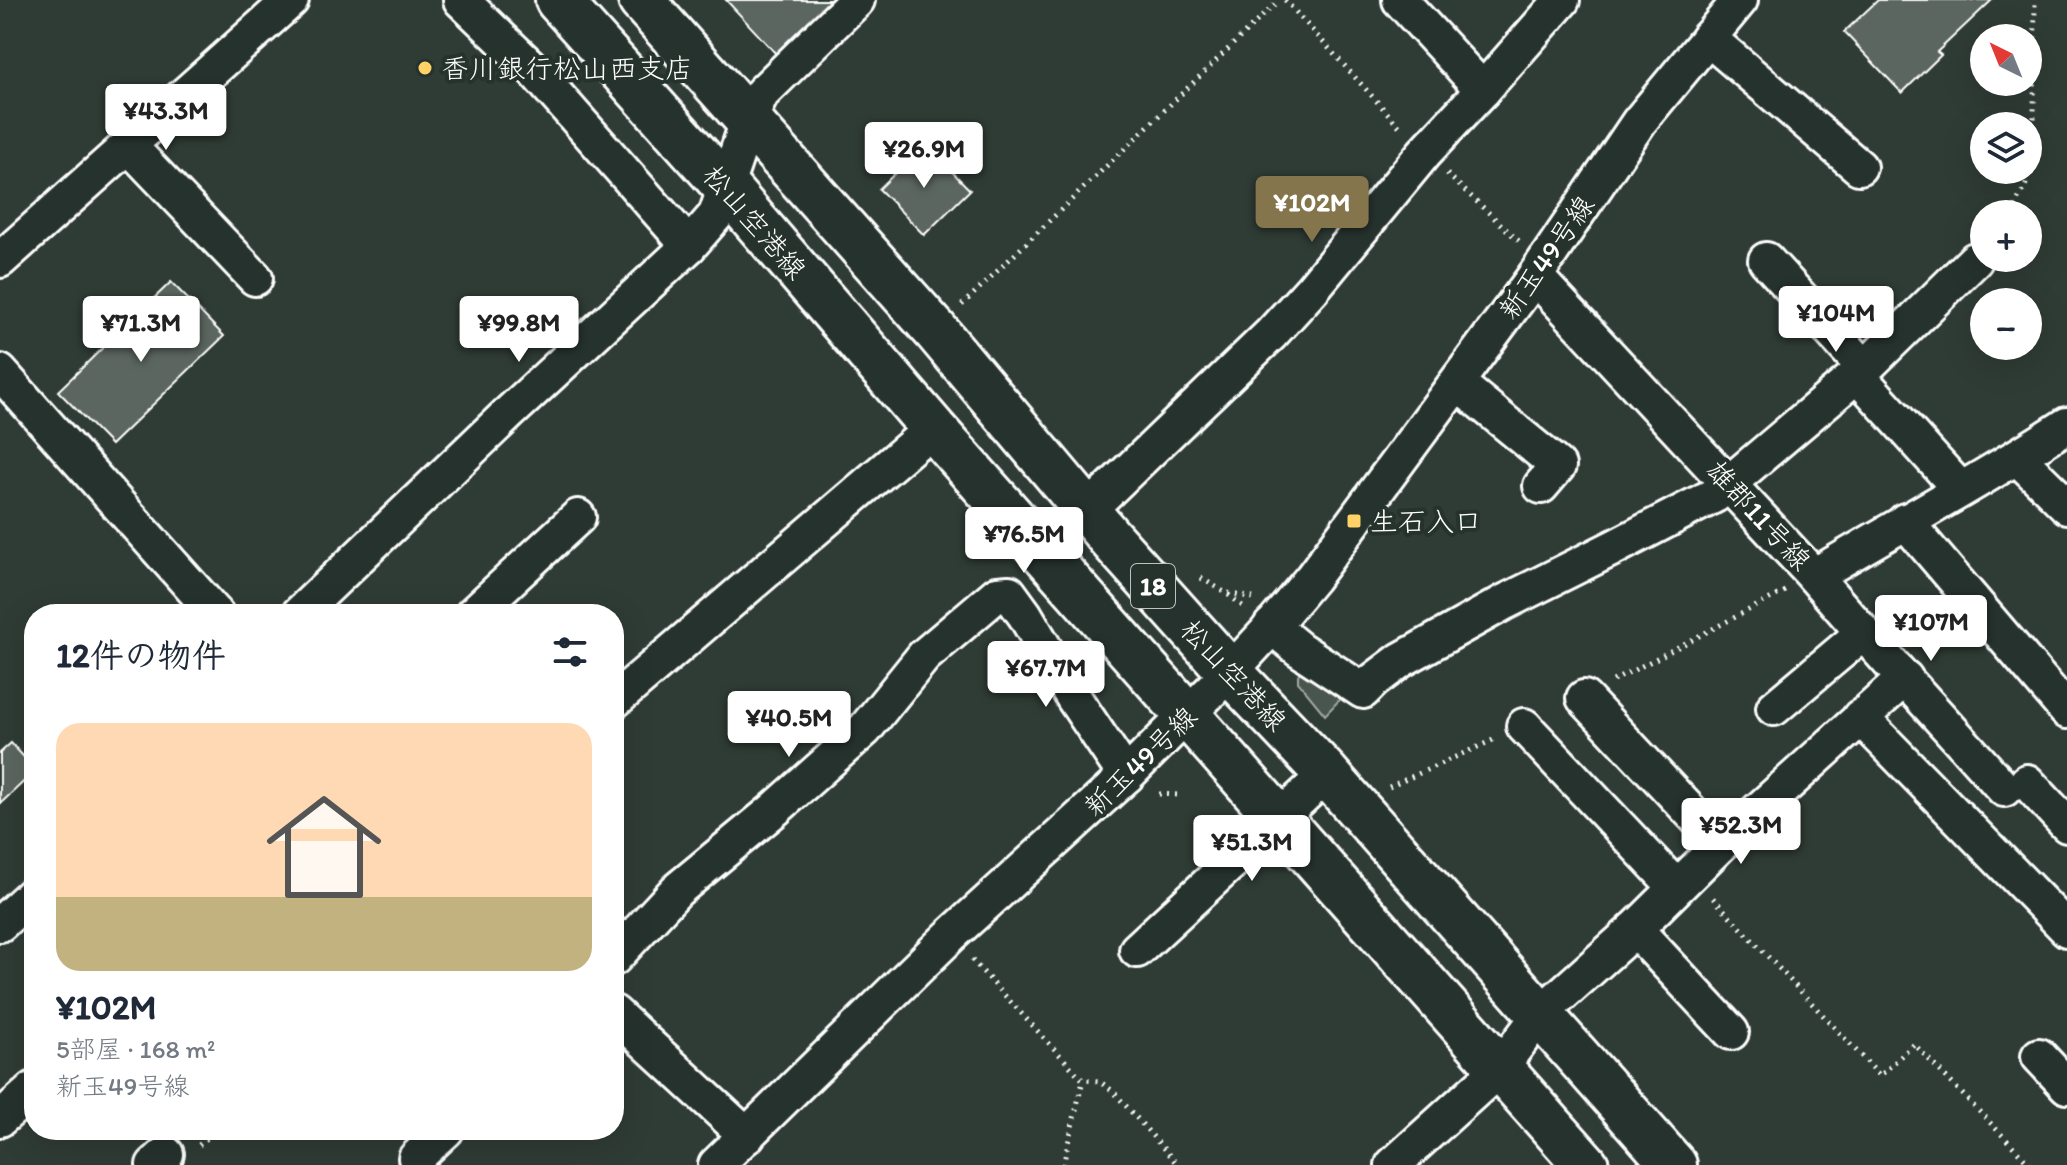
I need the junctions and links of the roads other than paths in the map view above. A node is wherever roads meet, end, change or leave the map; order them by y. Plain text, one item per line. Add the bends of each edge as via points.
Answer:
1 (291, 0) edge
2 (461, 0) edge
3 (558, 0) edge
4 (641, 0) edge
5 (857, 0) edge
6 (1400, 0) edge
7 (1740, 0) edge
8 (1545, 6) edge
9 (1708, 38) junction
10 (1483, 90) junction
11 (748, 121) junction
12 (129, 146) junction
13 (1859, 167) dead end
14 (725, 186) junction
15 (689, 246) junction
16 (0, 260) edge
17 (1766, 260) dead end
18 (1970, 265) edge
19 (1535, 276) junction
20 (255, 278) dead end
21 (1861, 371) junction
22 (0, 372) edge
23 (1457, 383) junction
24 (2067, 425) edge
25 (933, 428) junction
26 (2018, 458) junction
27 (1730, 483) junction
28 (1541, 486) dead end
29 (1960, 489) junction
30 (2067, 506) edge
31 (1086, 512) junction
32 (578, 517) dead end
33 (1905, 521) junction
34 (1064, 576) junction
35 (1814, 576) junction
36 (207, 604) edge
37 (309, 604) edge
38 (484, 604) edge
39 (1025, 615) junction
40 (1271, 626) junction
41 (1863, 633) junction
42 (1230, 672) junction
43 (1905, 678) junction
44 (624, 692) edge
45 (1584, 698) dead end
46 (1774, 708) dead end
47 (2067, 711) edge
48 (1187, 716) junction
49 (1860, 717) junction
50 (1524, 726) dead end
51 (1327, 774) junction
52 (1126, 776) junction
53 (2042, 797) edge
54 (1279, 818) junction
55 (1721, 844) junction
56 (1683, 880) junction
57 (24, 901) edge
58 (1, 921) edge
59 (1635, 929) junction
60 (2067, 929) edge
61 (624, 947) edge
62 (1137, 950) dead end
63 (1541, 1013) junction
64 (624, 1025) edge
65 (1731, 1032) dead end
66 (2039, 1056) dead end
67 (1500, 1068) junction
68 (2067, 1086) edge
69 (24, 1098) edge
70 (0, 1119) edge
71 (435, 1140) edge
72 (730, 1156) edge
73 (416, 1158) dead end
74 (1393, 1165) edge
75 (1586, 1165) edge
76 (1674, 1165) edge

1 - 12 street
2 - 15 street via 534,70
3 - 14 main road, 松山空港線 / 18
4 - 11 main road, 松山空港線 / 18
5 - 11 street via 762,93
6 - 10 street
7 - 9 street, 新玉49号線
8 - 10 street
9 - 13 street
9 - 19 street, 新玉49号線 via 1639,122
10 - 31 street via 1271,334
11 - 14 street
11 - 31 main road, 松山空港線 / 18 via 936,331
12 - 16 street
12 - 20 street
14 - 15 street via 716,215
14 - 25 main road, 松山空港線 / 18
15 - 37 street
17 - 21 street
18 - 21 street
19 - 23 street, 新玉49号線
19 - 27 street, 雄郡11号線
21 - 27 street
21 - 29 street
22 - 36 street
23 - 28 street via 1558,466
23 - 40 street, 新玉49号線
24 - 26 street, 雄郡11号線
25 - 34 main road, 松山空港線 / 18
25 - 44 street
26 - 29 street, 雄郡11号線
26 - 30 street
27 - 35 street, 雄郡11号線
27 - 40 street via 1401,660 1363,691
29 - 33 street, 雄郡11号線
31 - 42 main road, 松山空港線 / 18
32 - 38 street
33 - 35 street, 雄郡11号線
33 - 47 street
34 - 39 street
34 - 48 main road, 松山空港線 / 18
35 - 41 street
39 - 52 street
39 - 61 street via 1009,593 997,594 924,656 865,729 677,890
40 - 42 street, 新玉49号線
41 - 43 street
41 - 46 street
42 - 48 street, 新玉49号線
42 - 51 main road, 松山空港線 / 18
43 - 49 street
43 - 53 street
45 - 55 street
48 - 52 street, 新玉49号線
48 - 54 main road, 松山空港線 / 18
49 - 55 street
49 - 60 street
50 - 56 street
51 - 54 street
51 - 63 main road, 松山空港線 / 18
52 - 72 street, 新玉49号線 via 950,936
54 - 62 street
54 - 67 main road, 松山空港線 / 18
55 - 56 street
56 - 59 street
57 - 58 street
59 - 63 street
59 - 65 street
63 - 67 street
63 - 76 main road, 松山空港線 / 18
64 - 72 street
66 - 68 street
67 - 74 street
67 - 75 main road, 松山空港線 / 18
69 - 70 street
71 - 73 street

